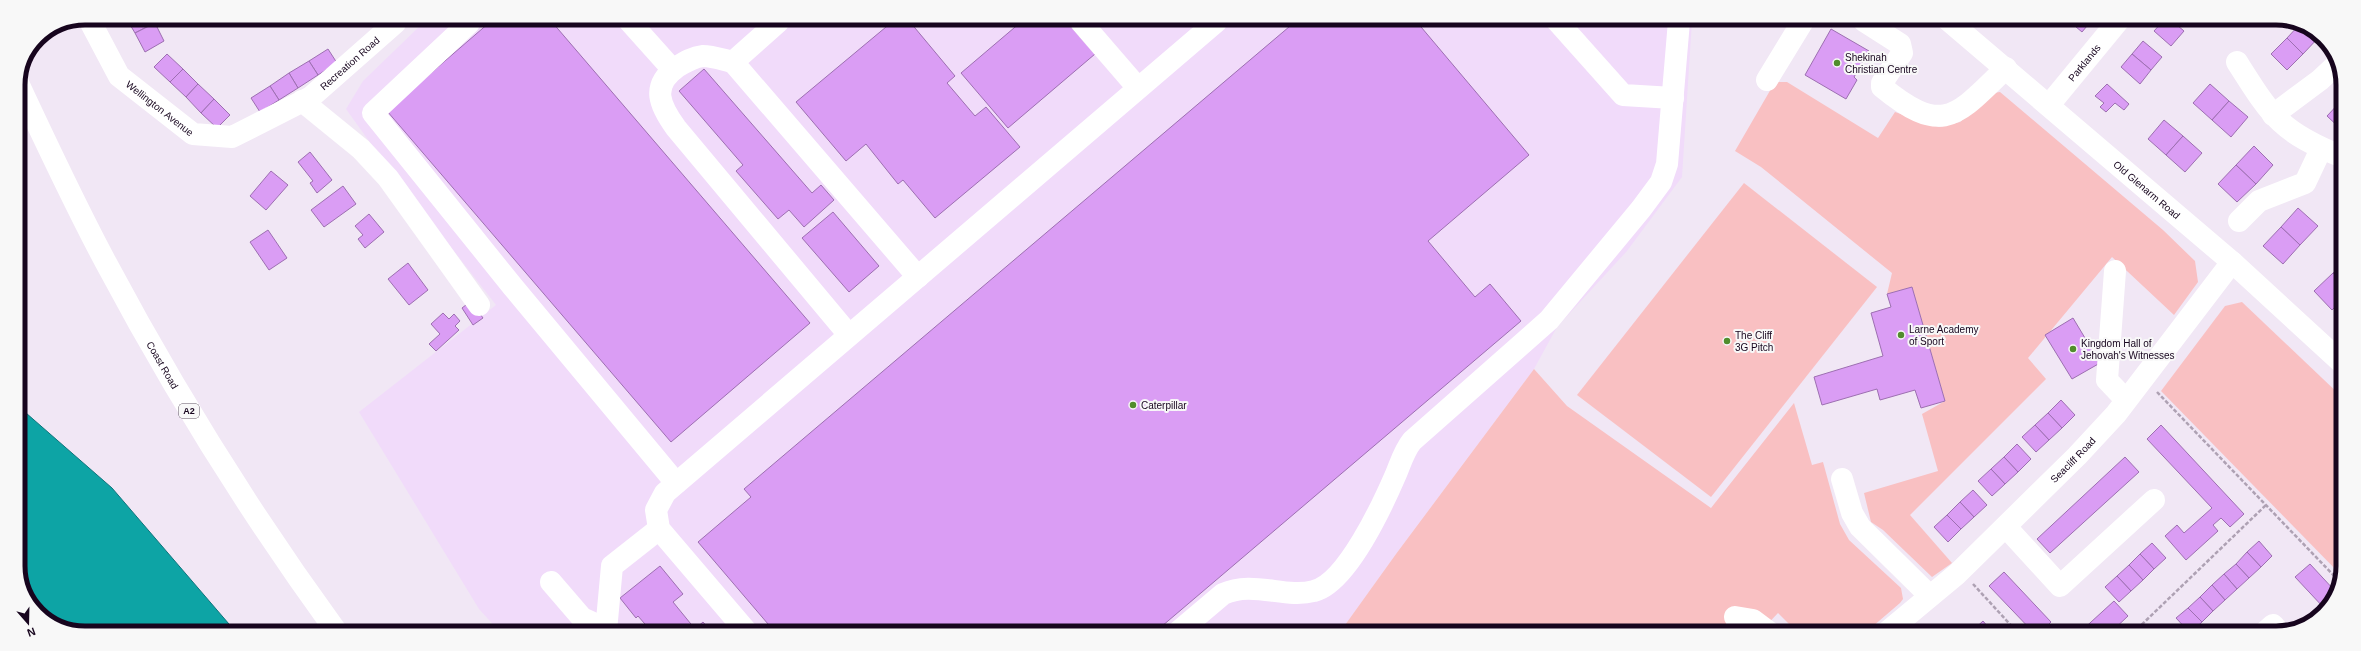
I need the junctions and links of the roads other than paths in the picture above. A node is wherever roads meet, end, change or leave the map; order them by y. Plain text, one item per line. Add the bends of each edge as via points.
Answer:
1 (92, 25) edge
2 (393, 25) edge
3 (466, 25) edge
4 (633, 25) edge
5 (775, 25) edge
6 (1084, 25) edge
7 (1212, 25) edge
8 (1561, 25) edge
9 (1679, 25) edge
10 (1801, 25) edge
11 (1870, 25) edge
12 (1955, 25) edge
13 (2115, 25) edge
14 (733, 62) junction
15 (2237, 62) dead end
16 (2333, 67) edge
17 (2006, 68) junction
18 (673, 70) junction
19 (1767, 80) dead end
20 (1138, 88) junction
21 (25, 97) edge
22 (1673, 98) junction
23 (302, 101) junction
24 (2049, 105) junction
25 (2273, 115) junction
26 (2321, 149) junction
27 (2336, 155) edge
28 (2239, 221) dead end
29 (2232, 262) junction
30 (2115, 271) dead end
31 (918, 277) junction
32 (479, 305) dead end
33 (849, 336) junction
34 (2336, 352) edge
35 (2126, 400) junction
36 (1842, 479) dead end
37 (676, 483) junction
38 (2154, 500) dead end
39 (652, 513) junction
40 (2006, 527) junction
41 (551, 582) dead end
42 (1930, 596) junction
43 (1735, 617) dead end
44 (333, 626) edge
45 (598, 626) edge
46 (606, 626) edge
47 (741, 626) edge
48 (1185, 626) edge
49 (1761, 626) edge
50 (1894, 626) edge

1 - 23 street, Wellington Avenue via 119,76 193,134 232,138
2 - 23 street, Recreation Road via 311,97
3 - 37 street via 373,113 525,302
4 - 18 street
5 - 14 street
6 - 20 street
7 - 20 street
8 - 22 street via 1623,95
9 - 22 street
10 - 19 street
11 - 17 street via 1900,44 1902,48 1902,53 1882,83 1882,88 1901,103 1923,113 1935,116 1956,113
12 - 17 street, Old Glenarm Road
13 - 24 street, Parklands
14 - 18 street via 703,56 687,61
14 - 31 street
15 - 25 street
16 - 25 street via 2320,80
17 - 24 street, Old Glenarm Road
18 - 33 street via 663,78 659,89 668,117
20 - 31 street
21 - 44 street, Coast Road / A2 via 104,260 159,361 230,478
22 - 48 street via 1667,164 1661,182 1641,210 1549,320 1412,441 1356,551 1338,577 1322,589 1307,593 1271,589 1230,591
23 - 32 street via 361,149 388,178
24 - 29 street, Old Glenarm Road
25 - 26 street via 2292,133
26 - 27 street
26 - 28 street via 2306,183 2259,201
29 - 34 street, Old Glenarm Road
29 - 35 street, Seacliff Road
30 - 35 street via 2107,380
31 - 33 street
33 - 37 street
35 - 40 street, Seacliff Road via 2078,456
36 - 42 street via 1852,514 1860,527
37 - 39 street via 665,493
38 - 40 street via 2060,586
39 - 46 street via 612,566
39 - 47 street
40 - 42 street, Seacliff Road
41 - 45 street via 582,618
42 - 50 street, Seacliff Road
43 - 49 street via 1753,620

